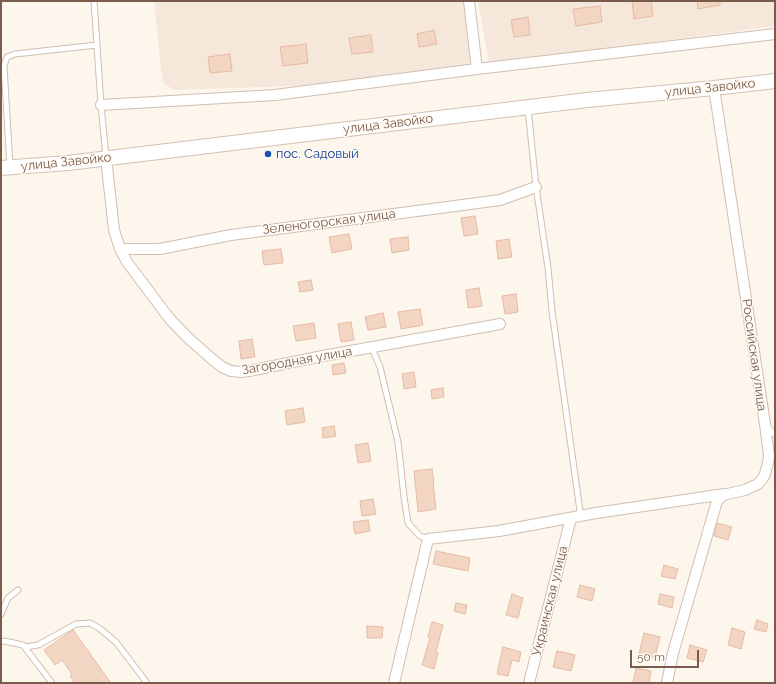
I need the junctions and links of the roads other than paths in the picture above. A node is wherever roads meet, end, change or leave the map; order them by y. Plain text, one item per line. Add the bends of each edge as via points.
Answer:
1 (94, 1) edge
2 (469, 1) edge
3 (775, 34) edge
4 (97, 45) junction
5 (477, 69) junction
6 (775, 80) edge
7 (714, 88) junction
8 (101, 105) junction
9 (528, 107) junction
10 (106, 158) junction
11 (6, 168) edge
12 (536, 187) junction
13 (120, 249) junction
14 (500, 324) dead end
15 (372, 348) junction
16 (765, 424) junction
17 (775, 435) edge
18 (725, 494) junction
19 (573, 518) junction
20 (428, 539) junction
21 (18, 590) dead end
22 (1, 614) edge
23 (1, 642) edge
24 (25, 647) junction
25 (52, 683) edge
26 (147, 683) edge
27 (394, 683) edge
28 (529, 683) edge
29 (667, 683) edge

1 - 4 lane
2 - 5 street
3 - 5 street
4 - 8 lane
4 - 11 lane via 14,54 7,57 4,66
5 - 8 street via 275,95
6 - 7 main road, улица Завойко
7 - 9 main road, улица Завойко
7 - 16 street, Российская улица
8 - 10 lane
9 - 10 main road, улица Завойко
9 - 12 lane
10 - 11 main road, улица Завойко
10 - 13 street, Загородная улица via 114,230
12 - 13 street, Зеленогорская улица via 500,200 231,235 160,250
12 - 19 lane via 580,512
13 - 15 street, Загородная улица via 131,268 174,323 212,359 231,371 249,371
14 - 15 street, Загородная улица
15 - 20 lane via 380,367 398,442 408,524 420,536
16 - 17 lane
16 - 18 street, Российская улица via 769,456 763,478 752,487
18 - 19 street, Российская улица
18 - 29 street via 716,505 673,653
19 - 20 street, Российская улица
19 - 28 street, Украинская улица
20 - 27 street
21 - 22 lane via 8,598
23 - 24 lane
24 - 25 lane
24 - 26 lane via 38,645 76,624 90,623 116,642

